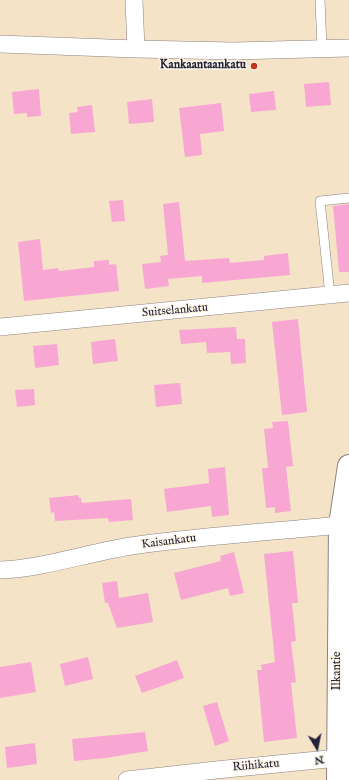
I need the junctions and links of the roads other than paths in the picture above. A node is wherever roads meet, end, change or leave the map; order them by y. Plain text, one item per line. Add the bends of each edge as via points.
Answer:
1 (134, 0) edge
2 (320, 0) edge
3 (0, 44) edge
4 (322, 48) junction
5 (349, 48) edge
6 (136, 49) junction
7 (349, 198) edge
8 (349, 293) edge
9 (330, 295) junction
10 (0, 327) edge
11 (349, 466) edge
12 (340, 525) junction
13 (0, 570) edge
14 (338, 758) junction
15 (127, 780) edge
16 (338, 780) edge

1 - 6 street
2 - 4 lane
3 - 6 street
4 - 5 street
4 - 6 street via 234,51
7 - 9 lane via 320,200
8 - 9 street, Suitselankatu
9 - 10 street, Suitselankatu
11 - 12 main road, Ilkantie
12 - 13 street, Kaisankatu via 130,547 69,560
12 - 14 main road, Ilkantie
14 - 15 street, Riihikatu
14 - 16 main road, Ilkantie

